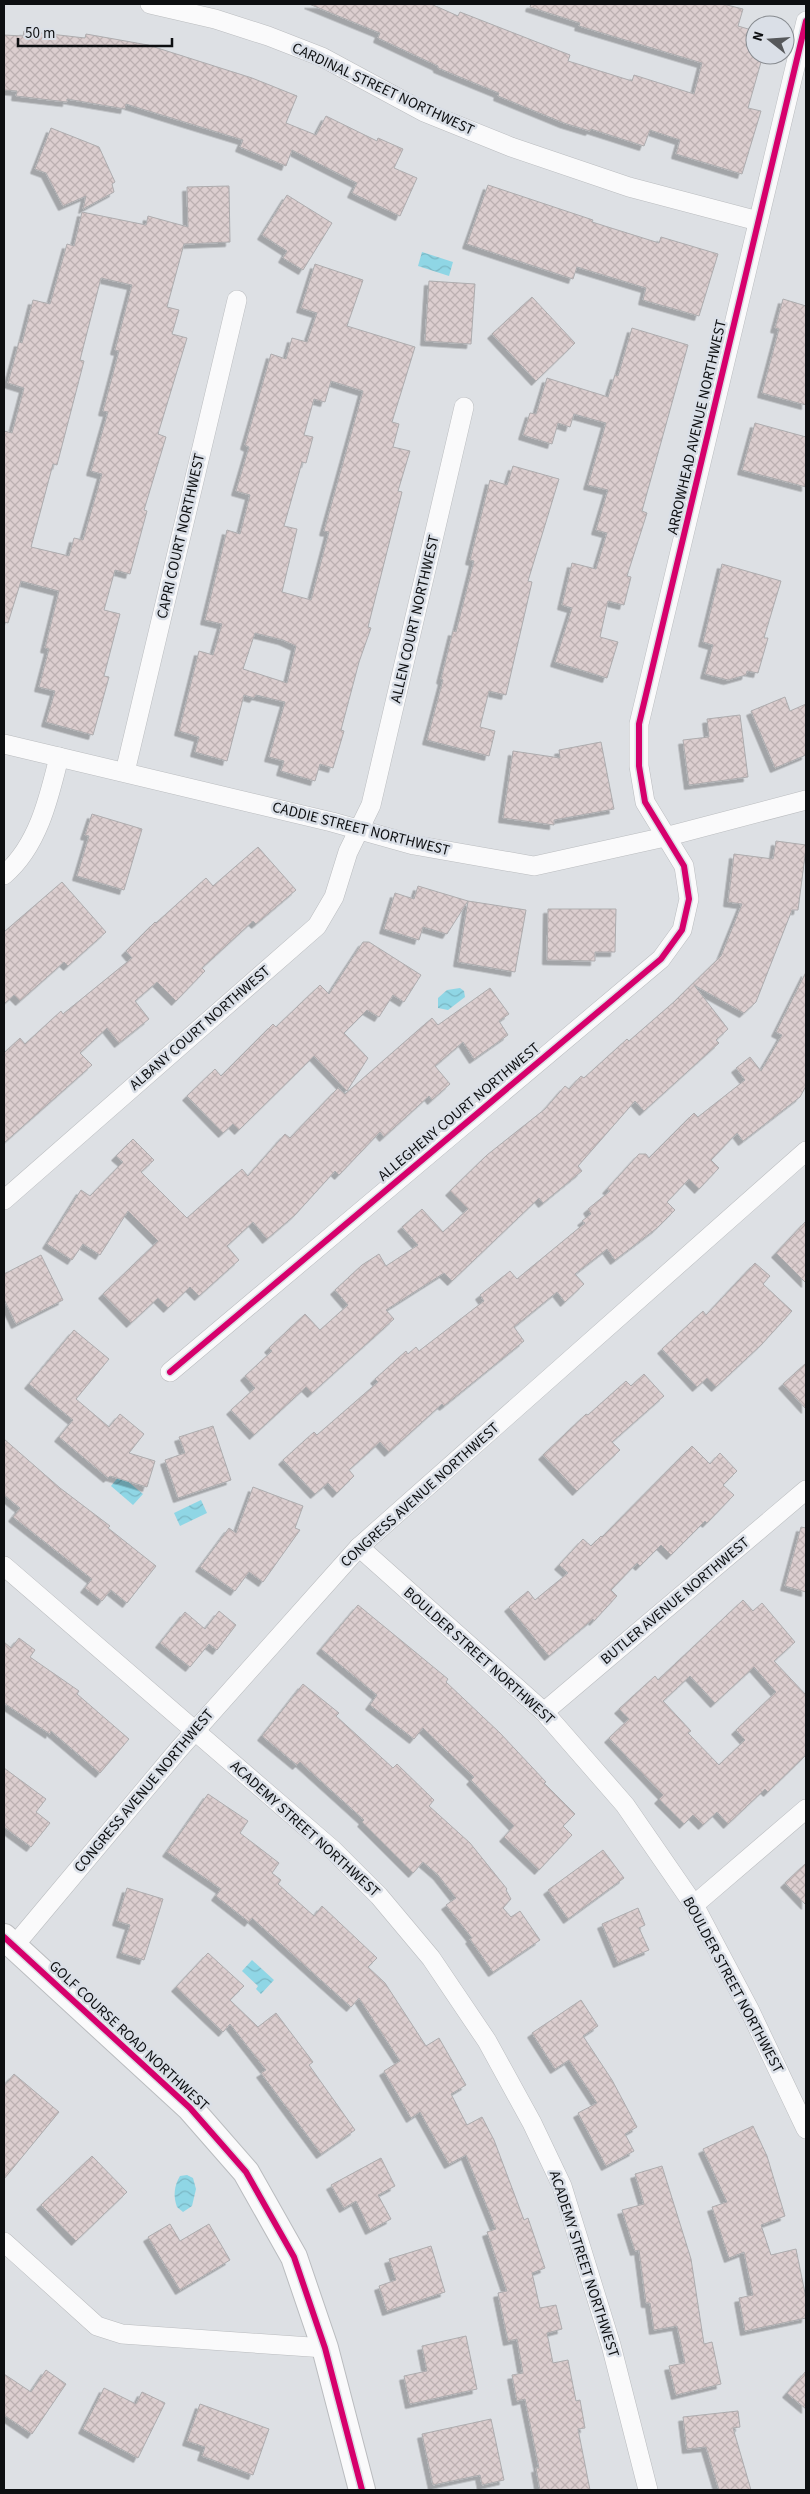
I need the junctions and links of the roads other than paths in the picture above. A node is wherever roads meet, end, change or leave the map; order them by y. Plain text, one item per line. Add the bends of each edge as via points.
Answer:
1 (150, 4) edge
2 (806, 21) edge
3 (758, 221) junction
4 (237, 300) dead end
5 (464, 407) dead end
6 (4, 744) edge
7 (59, 757) junction
8 (125, 772) junction
9 (806, 800) edge
10 (359, 829) junction
11 (665, 837) junction
12 (4, 875) edge
13 (806, 1151) edge
14 (4, 1200) edge
15 (170, 1372) dead end
16 (806, 1490) edge
17 (359, 1547) junction
18 (4, 1566) edge
19 (544, 1712) junction
20 (195, 1731) junction
21 (806, 1809) edge
22 (694, 1905) junction
23 (9, 1942) edge
24 (806, 2129) edge
25 (4, 2242) edge
26 (325, 2348) junction
27 (362, 2490) edge
28 (648, 2490) edge

1 - 3 street, CARDINAL STREET NORTHWEST via 215,19 322,57 424,112 511,147 629,187
2 - 3 street, ARROWHEAD AVENUE NORTHWEST
3 - 11 street, ARROWHEAD AVENUE NORTHWEST via 639,724 639,766 644,802
4 - 8 street, CAPRI COURT NORTHWEST
5 - 10 street, ALLEN COURT NORTHWEST via 371,805
6 - 7 street, CADDIE STREET NORTHWEST
7 - 8 street, CADDIE STREET NORTHWEST
7 - 12 street via 41,819 26,851
8 - 10 street, CADDIE STREET NORTHWEST
9 - 11 street, CADDIE STREET NORTHWEST
10 - 11 street, CADDIE STREET NORTHWEST via 414,845 534,866
10 - 14 street, ALBANY COURT NORTHWEST via 334,897 317,926
11 - 15 street, ALLEGHENY COURT NORTHWEST via 684,866 689,899 682,930 661,959
13 - 17 street, CONGRESS AVENUE NORTHWEST
16 - 19 street, BUTLER AVENUE NORTHWEST
17 - 19 street, BOULDER STREET NORTHWEST
17 - 20 street, CONGRESS AVENUE NORTHWEST
18 - 20 street, ACADEMY STREET NORTHWEST
19 - 22 street, BOULDER STREET NORTHWEST via 625,1805
20 - 23 street, CONGRESS AVENUE NORTHWEST
20 - 28 street, ACADEMY STREET NORTHWEST via 333,1850 379,1896 431,1958 487,2040 562,2186 611,2345
21 - 22 street
22 - 24 street, BOULDER STREET NORTHWEST via 750,2011
23 - 26 main road, GOLF COURSE ROAD NORTHWEST via 190,2108 246,2172 294,2257
25 - 26 street via 97,2326 122,2334
26 - 27 main road, GOLF COURSE ROAD NORTHWEST

